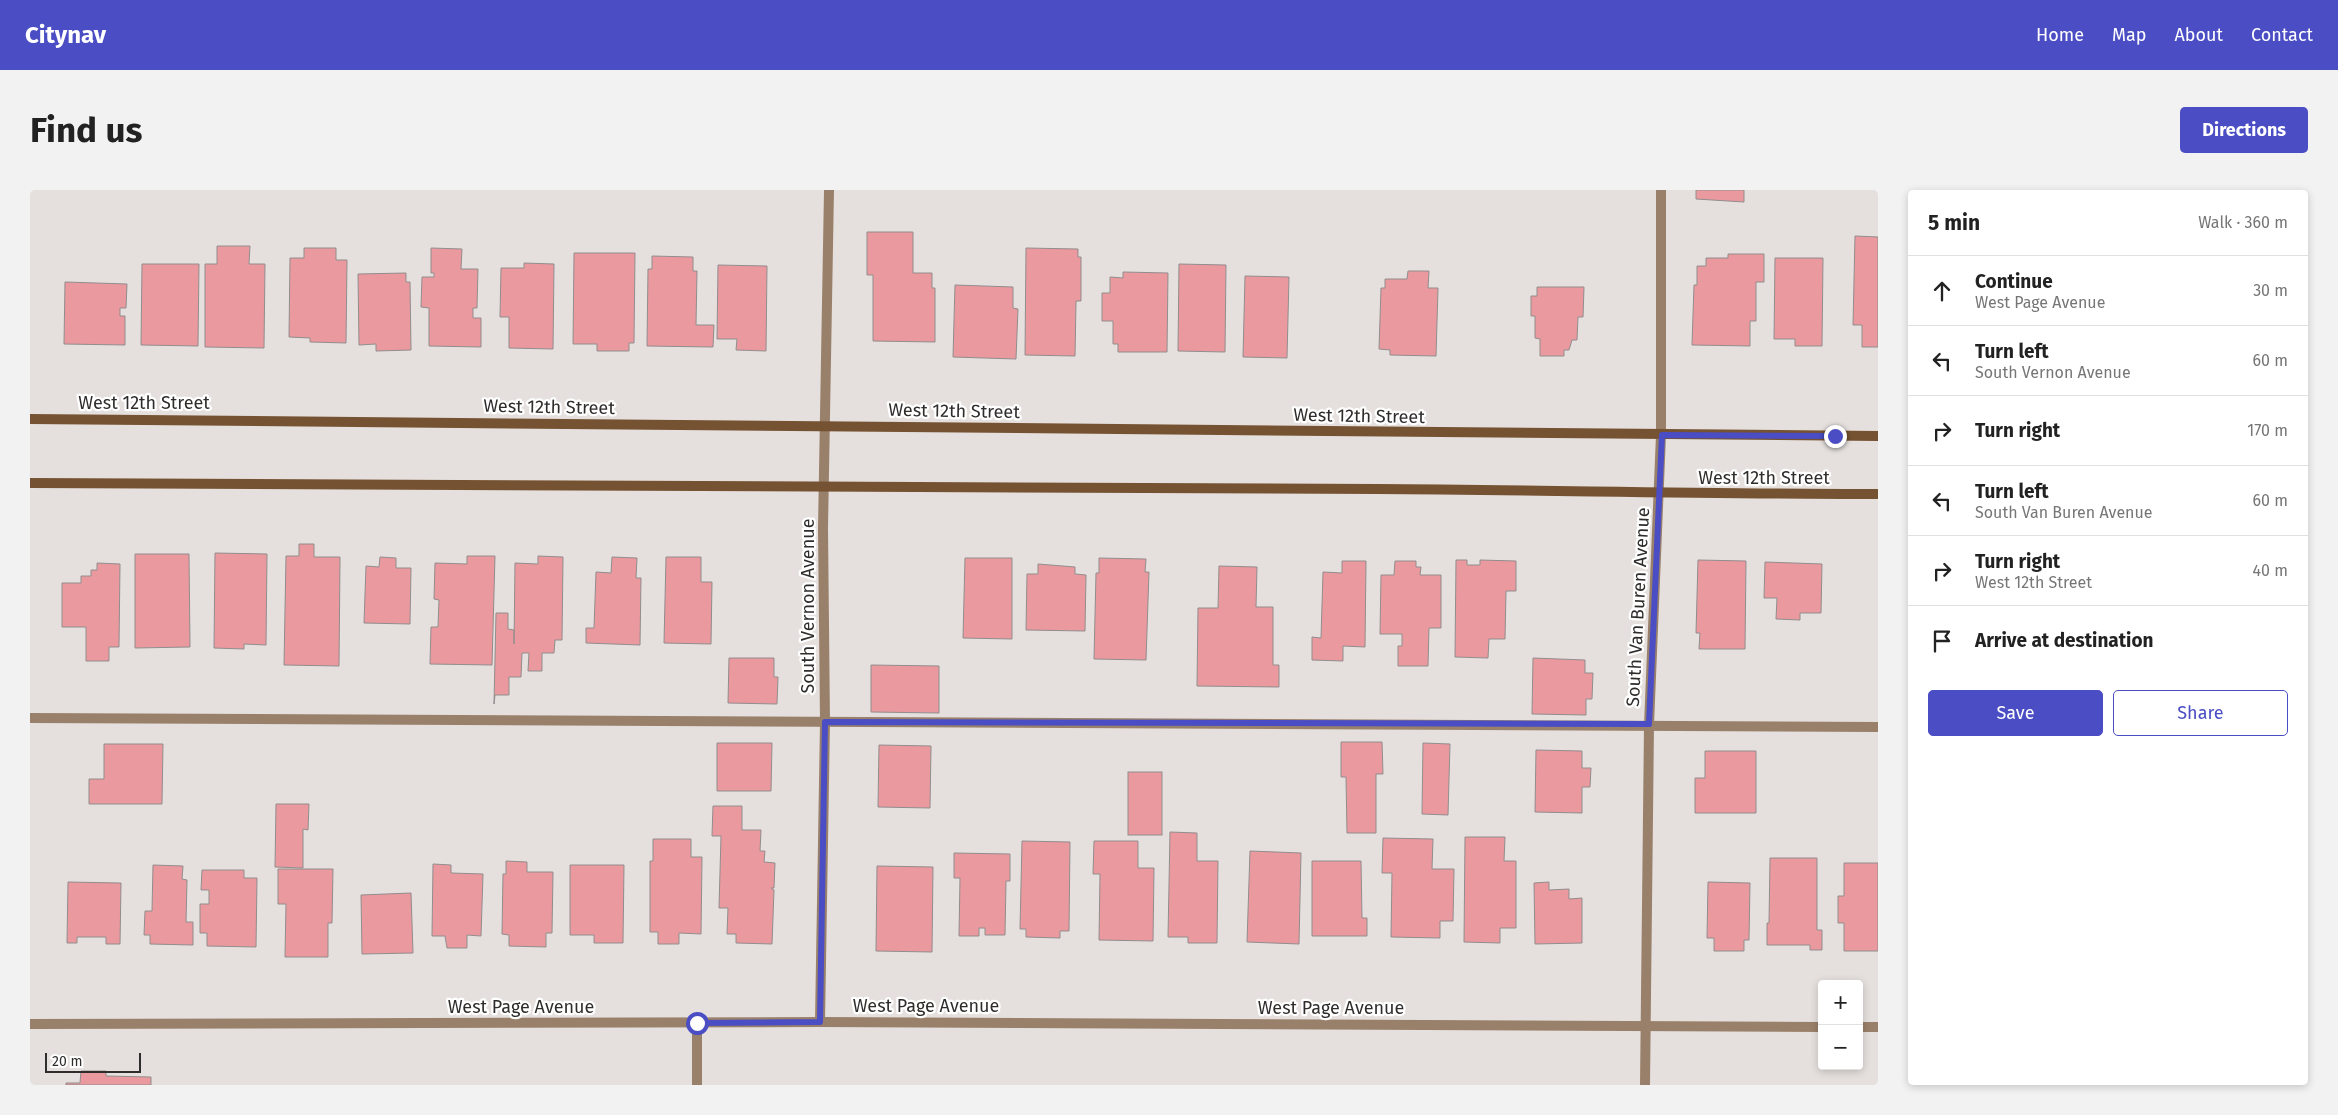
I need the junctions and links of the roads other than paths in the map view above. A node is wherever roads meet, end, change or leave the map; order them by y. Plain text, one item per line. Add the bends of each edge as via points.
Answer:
1 (829, 190) edge
2 (1661, 190) edge
3 (30, 419) edge
4 (826, 426) junction
5 (1662, 435) junction
6 (1878, 436) edge
7 (30, 484) edge
8 (824, 486) junction
9 (1660, 494) junction
10 (1878, 494) edge
11 (30, 718) edge
12 (825, 722) junction
13 (1649, 724) junction
14 (1878, 727) edge
15 (820, 1022) junction
16 (697, 1023) junction
17 (30, 1024) edge
18 (1646, 1026) junction
19 (1818, 1027) edge
20 (1863, 1027) edge
21 (1878, 1027) edge
22 (697, 1085) edge
23 (1645, 1085) edge

1 - 4 street, South Vernon Avenue
2 - 5 street, South Van Buren Avenue
3 - 4 main road, West 12th Street
4 - 5 main road, West 12th Street
4 - 8 street, South Vernon Avenue
5 - 6 main road, West 12th Street
5 - 9 street, South Van Buren Avenue
7 - 8 main road, West 12th Street
8 - 9 main road, West 12th Street
8 - 12 street, South Vernon Avenue
9 - 10 main road, West 12th Street
9 - 13 street, South Van Buren Avenue
11 - 12 street
12 - 13 street
12 - 15 street, South Vernon Avenue
13 - 14 street
13 - 18 street, South Van Buren Avenue
15 - 16 street, West Page Avenue
15 - 18 street, West Page Avenue
16 - 17 street, West Page Avenue
16 - 22 street
18 - 19 street, West Page Avenue
18 - 23 street, South Van Buren Avenue
20 - 21 street

